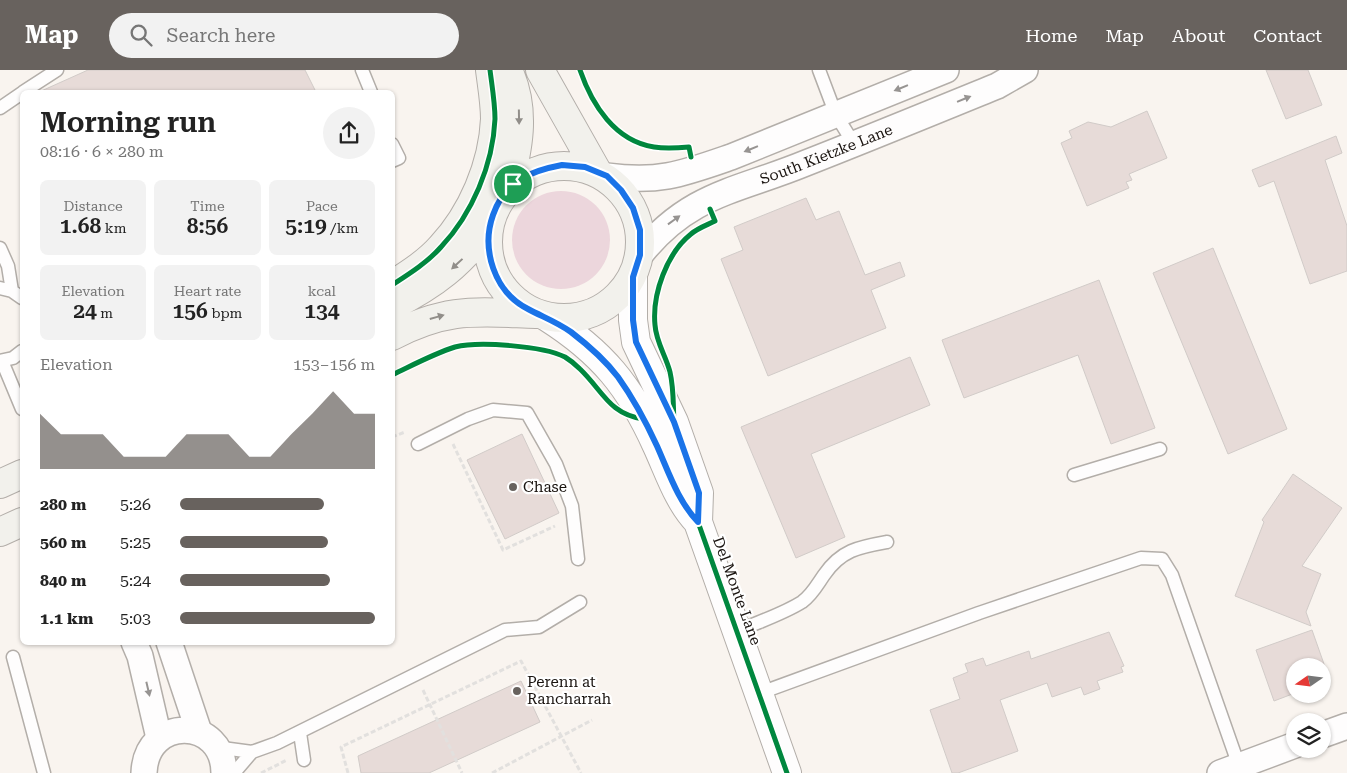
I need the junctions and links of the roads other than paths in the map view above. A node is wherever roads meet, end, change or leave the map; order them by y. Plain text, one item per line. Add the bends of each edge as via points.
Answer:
1 (57, 70) edge
2 (362, 70) edge
3 (490, 70) edge
4 (508, 70) edge
5 (540, 70) edge
6 (819, 70) edge
7 (946, 70) edge
8 (1025, 70) edge
9 (27, 90) edge
10 (370, 90) edge
11 (20, 95) edge
12 (0, 108) edge
13 (836, 115) junction
14 (854, 144) junction
15 (602, 173) junction
16 (507, 192) junction
17 (489, 227) junction
18 (0, 248) edge
19 (636, 266) junction
20 (395, 283) edge
21 (12, 293) edge
22 (395, 304) edge
23 (544, 316) junction
24 (395, 334) edge
25 (20, 353) edge
26 (1, 361) edge
27 (20, 404) edge
28 (418, 444) dead end
29 (1160, 449) dead end
30 (20, 475) edge
31 (1074, 475) dead end
32 (0, 484) edge
33 (698, 522) junction
34 (20, 523) edge
35 (0, 532) edge
36 (886, 542) dead end
37 (578, 559) dead end
38 (580, 602) dead end
39 (738, 632) junction
40 (135, 645) edge
41 (170, 645) edge
42 (13, 657) dead end
43 (760, 694) junction
44 (1347, 726) edge
45 (1331, 732) edge
46 (300, 733) junction
47 (159, 738) junction
48 (207, 740) junction
49 (1286, 748) edge
50 (252, 752) junction
51 (304, 760) dead end
52 (139, 769) edge
53 (1229, 769) edge
54 (44, 773) edge
55 (224, 773) edge
56 (234, 773) edge
57 (787, 773) edge

1 - 9 lane
2 - 10 lane
3 - 20 main road via 495,120 492,144 472,203 440,248 419,268
4 -> 16 main road via 517,93 519,131
5 - 15 main road
6 - 13 lane
7 -> 13 street
14 -> 8 street, South Kietzke Lane via 997,86
11 - 12 lane
13 - 14 lane
13 -> 15 street via 731,157 664,178 636,180
19 -> 14 street, South Kietzke Lane via 655,236 716,194
15 - 16 main road via 562,165 535,170 513,184
15 - 19 main road via 621,190 633,208 640,230
16 - 17 main road via 497,204
17 -> 22 main road via 468,254 442,278
17 - 23 main road via 488,252 496,276 510,297
18 - 21 lane via 8,266
19 - 23 main road via 617,298 600,310 575,318
19 - 33 street, Del Monte Lane via 633,320 636,342 674,422 699,493
24 -> 23 main road via 452,313 472,311
23 - 33 street, Del Monte Lane via 590,348 617,376 644,419 680,498
25 - 26 lane
26 - 27 lane
28 - 37 lane via 493,410 527,413 556,464 572,506
29 - 31 lane
30 - 32 main road
33 - 39 street, Del Monte Lane
34 - 35 main road
36 - 39 lane via 855,548 841,556 813,593 801,602
38 - 46 lane via 539,626 505,630
39 - 43 street, Del Monte Lane
40 -> 47 street
41 - 48 street
42 - 54 lane
43 - 53 lane via 979,613 1141,558 1162,559 1172,576
43 - 57 street, Del Monte Lane
44 - 45 street
46 - 50 lane
46 - 51 lane
47 - 48 street via 185,729
47 - 52 street
48 - 50 lane
48 - 55 street via 224,763
49 - 53 street
50 - 56 lane

